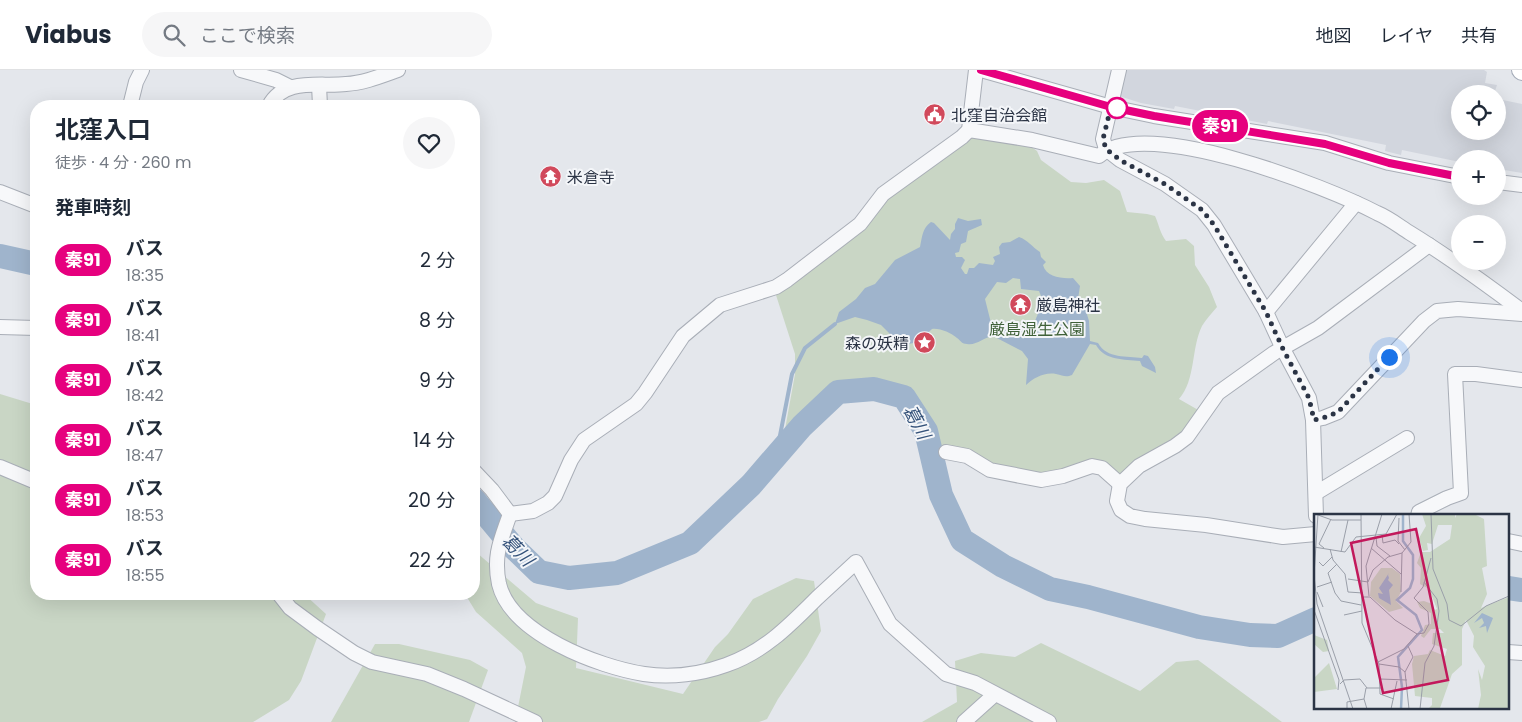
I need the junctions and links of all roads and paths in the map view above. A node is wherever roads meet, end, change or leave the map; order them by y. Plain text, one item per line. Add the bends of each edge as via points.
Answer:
1 (142, 70) edge
2 (241, 70) edge
3 (398, 70) edge
4 (976, 70) edge
5 (981, 70) edge
6 (1119, 70) edge
7 (1013, 74) edge
8 (319, 85) junction
9 (290, 87) junction
10 (132, 100) edge
11 (274, 100) edge
12 (320, 100) edge
13 (1111, 107) junction
14 (969, 130) junction
15 (1106, 149) junction
16 (1451, 174) edge
17 (1506, 183) edge
18 (1522, 185) edge
19 (0, 192) edge
20 (1356, 203) junction
21 (30, 204) edge
22 (1429, 244) junction
23 (1266, 312) junction
24 (1522, 313) edge
25 (0, 328) edge
26 (30, 328) edge
27 (1283, 349) junction
28 (1522, 380) edge
29 (1314, 420) junction
30 (1407, 438) dead end
31 (946, 452) dead end
32 (0, 467) edge
33 (480, 477) edge
34 (30, 480) edge
35 (1120, 484) junction
36 (1316, 492) junction
37 (1417, 509) edge
38 (1316, 514) edge
39 (509, 518) junction
40 (1314, 534) edge
41 (284, 600) edge
42 (994, 695) junction
43 (535, 722) edge
44 (964, 722) edge
45 (1049, 722) edge

1 - 10 street
2 - 9 street
3 - 8 street via 345,85
4 - 14 street
5 - 7 street
6 - 13 street
7 - 13 street
8 - 9 street
8 - 12 street
9 - 11 street
13 - 15 street via 1103,139
13 - 16 street via 1325,144 1389,163
14 - 15 street via 1032,140 1099,156
14 - 39 street via 882,194 860,224 787,280 776,287 720,305 682,336 636,404 584,440 555,496 533,511
15 - 20 street via 1150,143 1200,151 1268,168
15 - 23 street via 1202,210
17 - 18 street
19 - 21 street
20 - 22 street
20 - 23 street
22 - 24 street
22 - 27 street via 1318,328
23 - 27 street
24 - 29 street via 1437,311 1338,412
25 - 26 street
27 - 29 street via 1309,398
27 - 35 street via 1218,392 1187,437 1139,466
28 - 37 street via 1455,374 1460,493
29 - 36 street
30 - 36 street
31 - 35 street via 967,456 990,470 1041,480 1092,466 1102,468
32 - 34 street
33 - 39 street
35 - 40 street via 1117,501 1121,510 1145,520 1283,537
36 - 38 street
39 - 42 street via 496,562 499,585 506,600 530,627 578,655 645,674 699,673 726,665 757,652 856,562 890,624 946,674
41 - 43 street via 317,628 372,662 427,674
42 - 44 street
42 - 45 street

